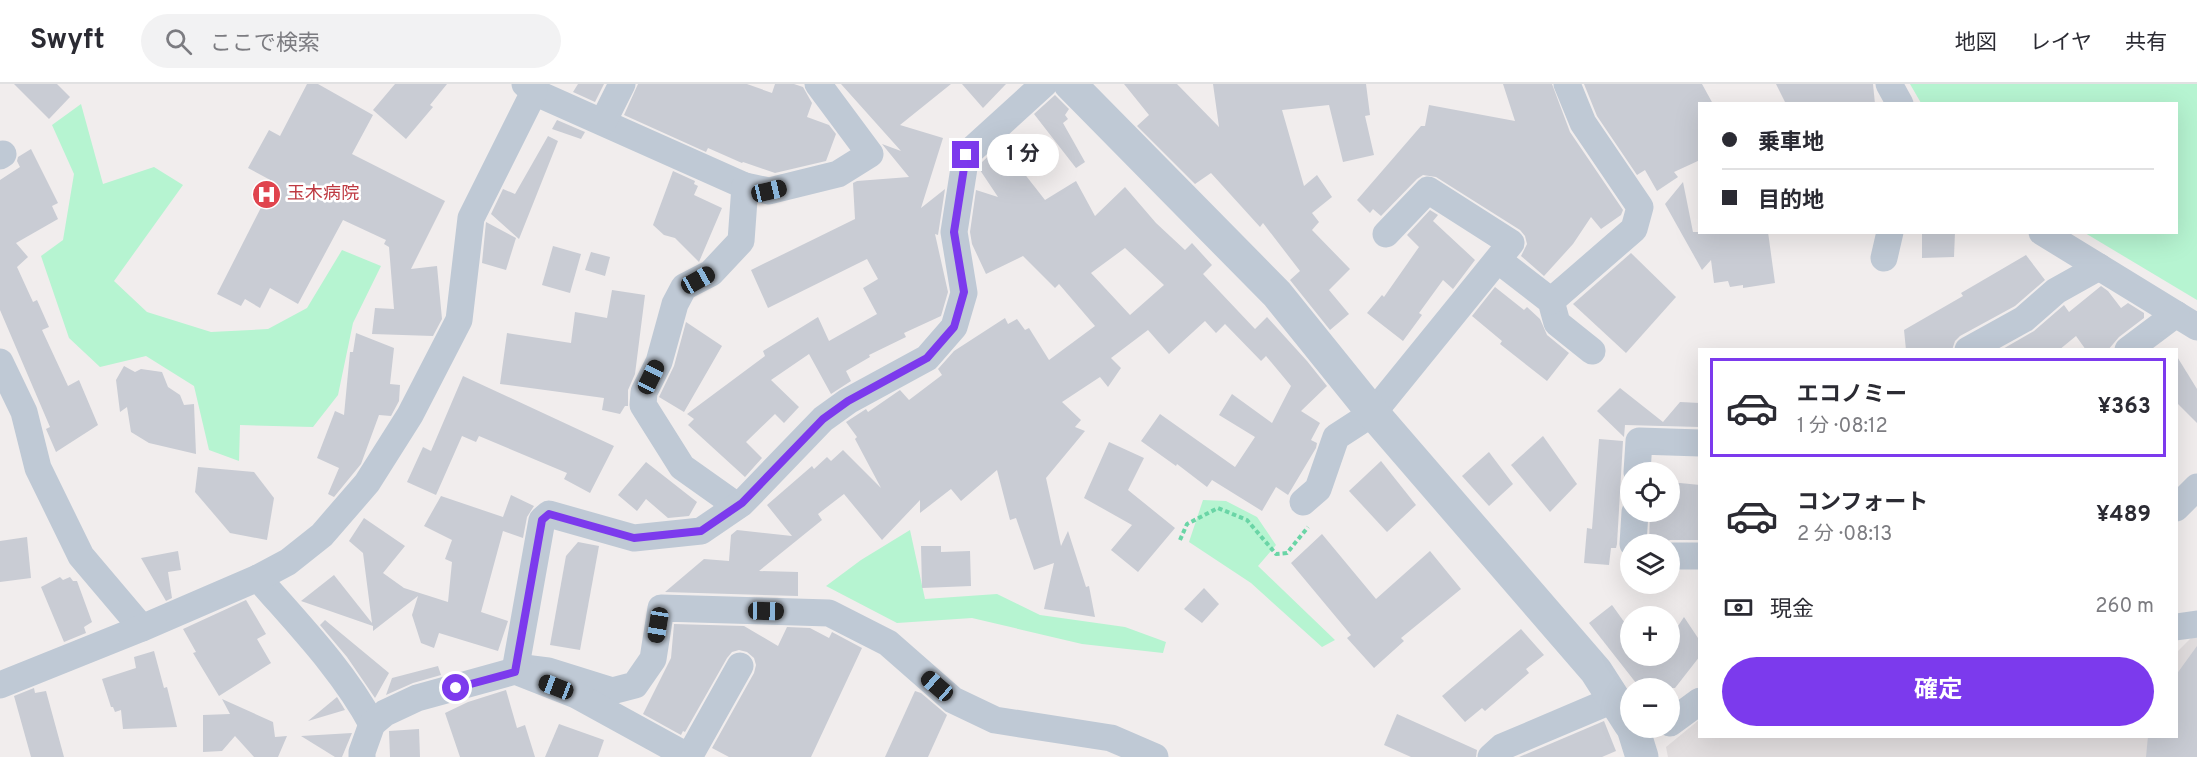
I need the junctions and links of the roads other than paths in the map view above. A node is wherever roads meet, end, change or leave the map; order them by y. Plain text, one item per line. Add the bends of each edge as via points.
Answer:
1 (622, 84) edge
2 (818, 84) edge
3 (1044, 84) edge
4 (1070, 84) edge
5 (1567, 84) edge
6 (1889, 84) edge
7 (530, 88) edge
8 (1899, 102) edge
9 (603, 122) junction
10 (745, 186) junction
11 (1386, 234) dead end
12 (2045, 234) edge
13 (1498, 260) junction
14 (2099, 267) junction
15 (1551, 301) junction
16 (2186, 320) edge
17 (1972, 348) edge
18 (2132, 348) edge
19 (1592, 351) dead end
20 (0, 362) edge
21 (1373, 413) junction
22 (1698, 443) edge
23 (1638, 462) edge
24 (2197, 487) edge
25 (1304, 502) dead end
26 (737, 506) junction
27 (2178, 506) edge
28 (1680, 556) edge
29 (1698, 556) edge
30 (258, 578) junction
31 (2197, 624) edge
32 (2178, 627) edge
33 (142, 628) junction
34 (740, 666) dead end
35 (515, 669) junction
36 (0, 685) edge
37 (1698, 702) edge
38 (1620, 706) edge
39 (1680, 716) edge
40 (372, 724) junction
41 (1620, 732) edge
42 (359, 756) edge
43 (689, 757) edge
44 (1155, 757) edge
45 (1491, 757) edge

1 - 9 street
2 - 10 street via 870,154 838,174 769,191
3 - 26 street via 966,155 954,232 964,292 954,327 927,358 823,419
4 - 21 street via 1277,294
5 - 15 street via 1583,123 1640,207 1634,229
6 - 8 street
7 - 9 street
7 - 30 street via 471,218 459,320 410,415 367,483 322,535 288,562
9 - 10 street
10 - 26 street via 741,241 711,273 684,287 675,304 659,362 644,392 644,405 682,467
11 - 13 street via 1428,190 1511,243
12 - 14 street
13 - 15 street
13 - 21 street
14 - 16 street
14 - 17 street via 2056,291 2024,319
15 - 19 street via 1557,323
16 - 18 street
20 - 33 street via 24,412 38,468 81,556
21 - 25 street via 1336,437 1318,489
21 - 38 street via 1596,671
22 - 23 street via 1639,441
24 - 27 street
26 - 35 street via 701,531 634,538 549,514 542,520
28 - 29 street
30 - 33 street
30 - 40 street via 329,660
31 - 32 street
33 - 36 street
34 - 43 street
35 - 40 street via 417,698 385,713
35 - 43 street via 576,695
35 - 44 street via 548,671 612,691 635,684 653,659 661,608 829,613 888,643 953,700 995,720 1111,738
37 - 39 street
40 - 42 street
41 - 45 street via 1502,747

